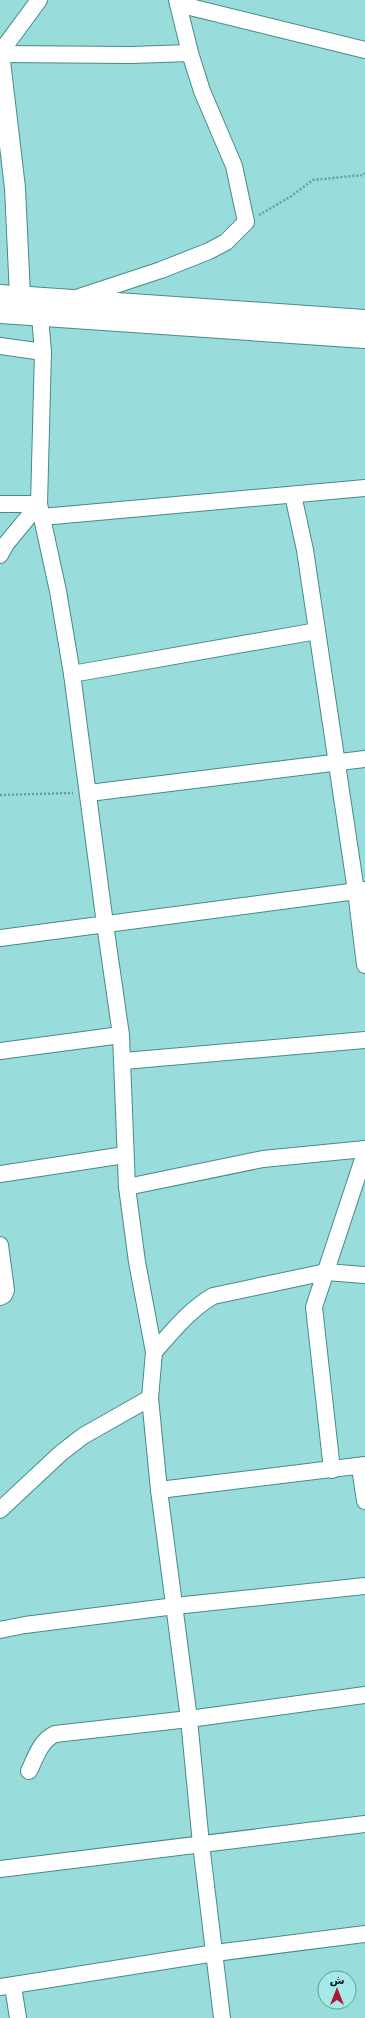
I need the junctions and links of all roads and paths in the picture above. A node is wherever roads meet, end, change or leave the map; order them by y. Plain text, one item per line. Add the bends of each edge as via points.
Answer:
1 (39, 0) edge
2 (178, 2) edge
3 (365, 50) edge
4 (190, 53) junction
5 (0, 54) edge
6 (0, 61) edge
7 (365, 173) edge
8 (246, 222) junction
9 (74, 299) junction
10 (15, 300) edge
11 (365, 320) edge
12 (365, 338) edge
13 (0, 346) edge
14 (43, 352) junction
15 (365, 488) edge
16 (292, 495) junction
17 (0, 504) edge
18 (40, 510) junction
19 (0, 555) edge
20 (317, 631) junction
21 (72, 674) junction
22 (365, 759) edge
23 (337, 763) junction
24 (89, 793) junction
25 (0, 795) edge
26 (361, 891) edge
27 (105, 924) junction
28 (0, 938) edge
29 (365, 965) edge
30 (121, 1035) junction
31 (365, 1040) edge
32 (0, 1051) edge
33 (124, 1061) junction
34 (365, 1149) edge
35 (365, 1153) edge
36 (125, 1155) junction
37 (0, 1174) edge
38 (361, 1176) edge
39 (127, 1187) junction
40 (0, 1245) edge
41 (326, 1272) junction
42 (365, 1275) edge
43 (0, 1297) edge
44 (154, 1352) junction
45 (150, 1398) junction
46 (363, 1466) edge
47 (332, 1470) junction
48 (159, 1490) junction
49 (365, 1501) edge
50 (0, 1510) edge
51 (365, 1586) edge
52 (176, 1606) junction
53 (0, 1630) edge
54 (365, 1695) edge
55 (189, 1719) junction
56 (29, 1771) dead end
57 (365, 1824) edge
58 (201, 1844) junction
59 (0, 1869) edge
60 (365, 1934) edge
61 (215, 1953) junction
62 (7, 1986) edge
63 (18, 2018) edge
64 (222, 2018) edge

1 - 5 street
2 - 3 street
2 - 4 street
4 - 5 street via 131,56
4 - 8 street via 202,91 234,166
6 - 10 street via 15,188
7 - 8 path via 313,180 290,197
8 - 9 street via 226,242 210,251
9 - 10 street
9 - 11 street
10 - 12 street
10 - 14 street
13 - 14 street
14 - 18 street
15 - 16 street
16 - 18 street
16 - 20 street via 305,550
17 - 18 street
18 - 19 street via 6,544
18 - 21 street via 58,591
20 - 21 street
20 - 23 street
21 - 24 street
22 - 23 street
23 - 24 street
23 - 26 street
24 - 25 path
24 - 27 street
26 - 27 street
26 - 29 street
27 - 28 street
27 - 30 street
30 - 32 street
30 - 33 street
31 - 33 street
33 - 36 street
34 - 39 street via 263,1159
35 - 38 street
36 - 37 street
36 - 39 street
38 - 41 street
39 - 44 street via 137,1262
40 - 43 street via 6,1290
41 - 42 street
41 - 44 street via 214,1296 186,1316
41 - 47 street via 316,1296 314,1312
44 - 45 street
45 - 48 street
45 - 50 street via 84,1436 61,1453
46 - 47 street
46 - 49 street
47 - 48 street
48 - 52 street
51 - 52 street
52 - 53 street
52 - 55 street
54 - 55 street
55 - 56 street via 55,1734 42,1744
55 - 58 street
57 - 58 street
58 - 59 street
58 - 61 street
60 - 61 street
61 - 62 street
61 - 64 street
62 - 63 street

